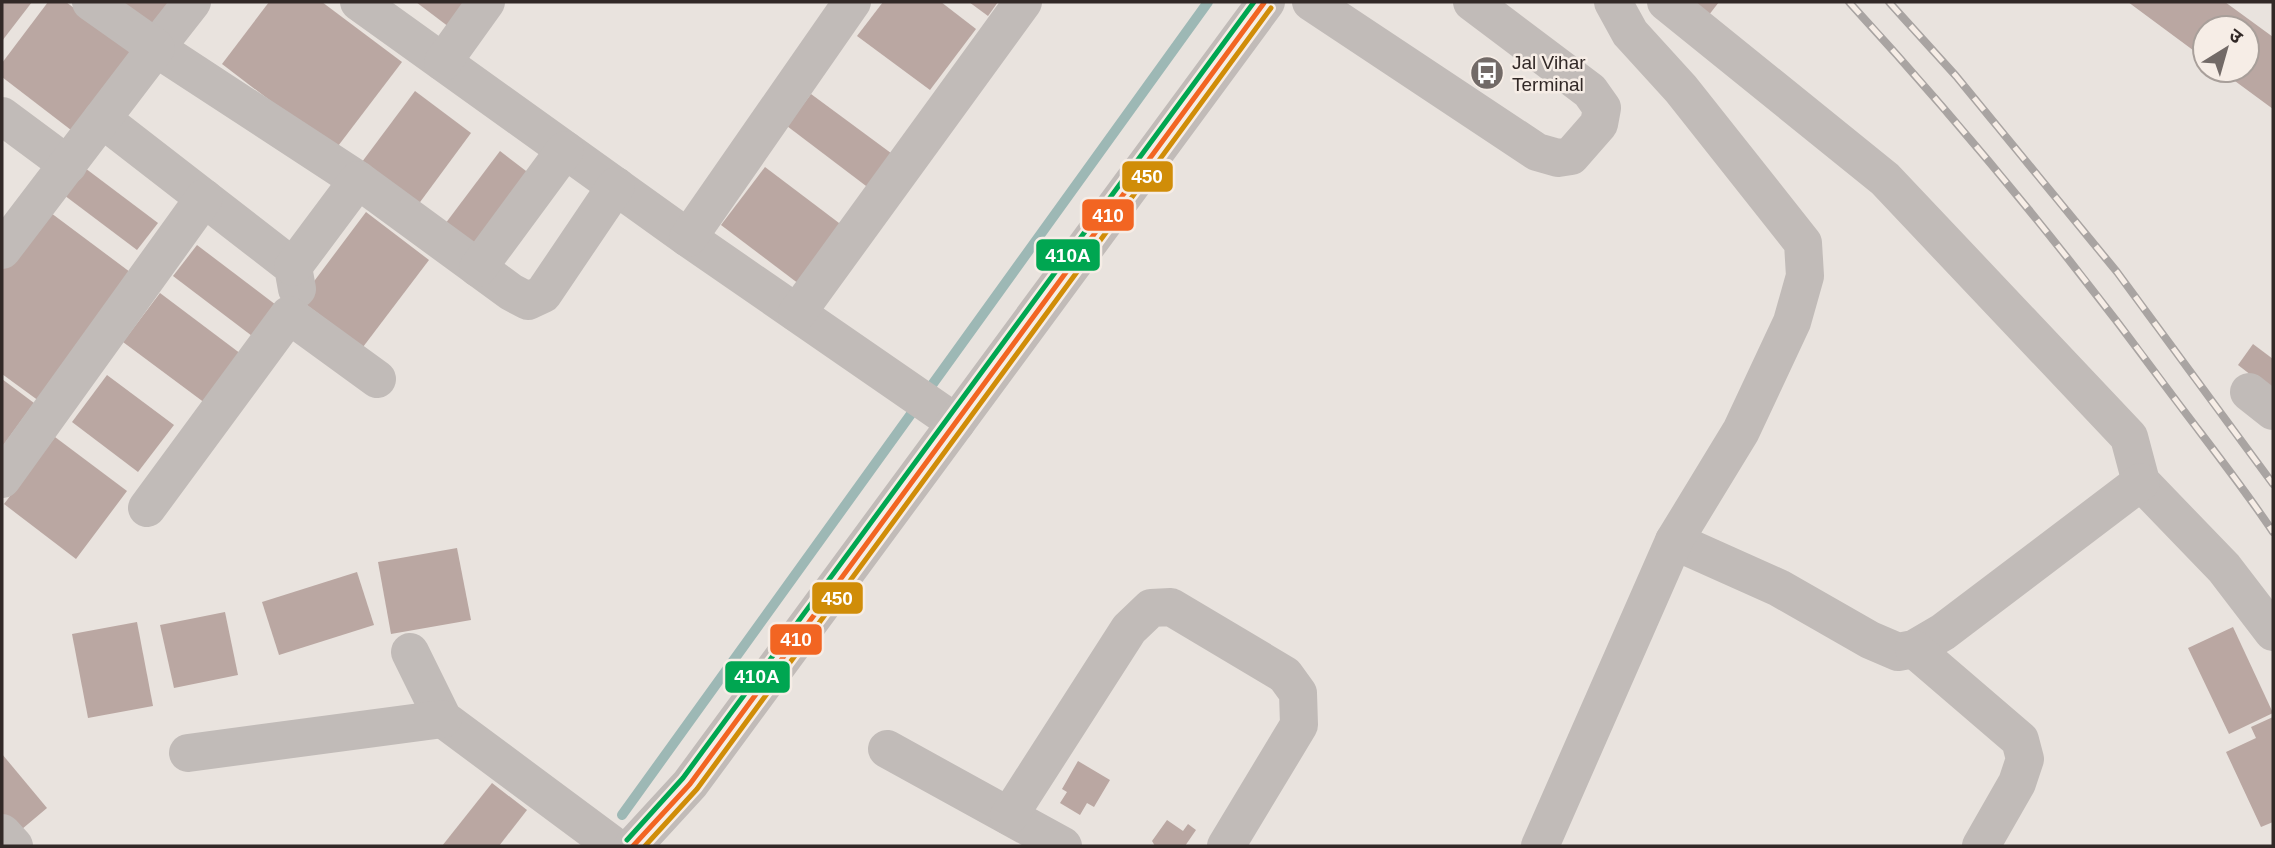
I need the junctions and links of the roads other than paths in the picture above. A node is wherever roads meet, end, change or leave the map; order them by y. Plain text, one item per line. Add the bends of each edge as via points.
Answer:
1 (91, 2) edge
2 (192, 2) edge
3 (359, 2) edge
4 (486, 2) edge
5 (852, 2) edge
6 (1023, 2) edge
7 (1266, 2) edge
8 (1311, 2) edge
9 (1472, 2) edge
10 (1614, 2) edge
11 (1667, 2) edge
12 (156, 48) junction
13 (443, 62) junction
14 (2, 116) edge
15 (102, 119) junction
16 (565, 150) junction
17 (68, 164) junction
18 (358, 180) junction
19 (616, 186) junction
20 (204, 198) junction
21 (688, 237) junction
22 (2, 250) edge
23 (293, 267) junction
24 (478, 268) junction
25 (797, 313) junction
26 (289, 315) junction
27 (377, 379) dead end
28 (935, 407) junction
29 (2, 479) edge
30 (2141, 482) junction
31 (146, 508) dead end
32 (1674, 541) junction
33 (2273, 632) edge
34 (1914, 649) junction
35 (410, 652) dead end
36 (443, 719) junction
37 (887, 749) dead end
38 (188, 753) dead end
39 (1009, 816) junction
40 (2, 833) edge
41 (1552, 842) edge
42 (14, 846) edge
43 (614, 846) edge
44 (633, 846) edge
45 (1063, 846) edge
46 (1226, 846) edge
47 (1981, 846) edge

1 - 12 street
2 - 12 street
3 - 13 street
4 - 13 street
5 - 21 street
6 - 25 street
7 - 28 street
8 - 9 street via 1537,152 1558,158 1572,156 1598,124 1602,108 1590,90
10 - 32 street via 1630,33 1681,89 1803,243 1805,276 1792,322 1741,431
11 - 30 street via 1885,179 2129,437
12 - 15 street
12 - 18 street
13 - 16 street
14 - 17 street
15 - 17 street
15 - 20 street
16 - 19 street
16 - 24 street
17 - 22 street
18 - 23 street
18 - 24 street
19 - 21 street
19 - 24 street via 542,294 528,301
20 - 23 street
20 - 29 street
21 - 25 street
23 - 26 street via 299,284
25 - 28 street
26 - 27 street
26 - 31 street
28 - 44 street via 690,785
30 - 33 street via 2224,568
30 - 34 street
32 - 34 street via 1780,588 1870,640 1898,652
32 - 41 street
34 - 47 street via 2020,740 2025,758 2021,771
35 - 36 street
36 - 38 street
36 - 43 street
37 - 39 street
39 - 45 street
39 - 46 street via 1129,629 1150,608 1171,607 1285,675 1298,693 1299,725
40 - 42 street

